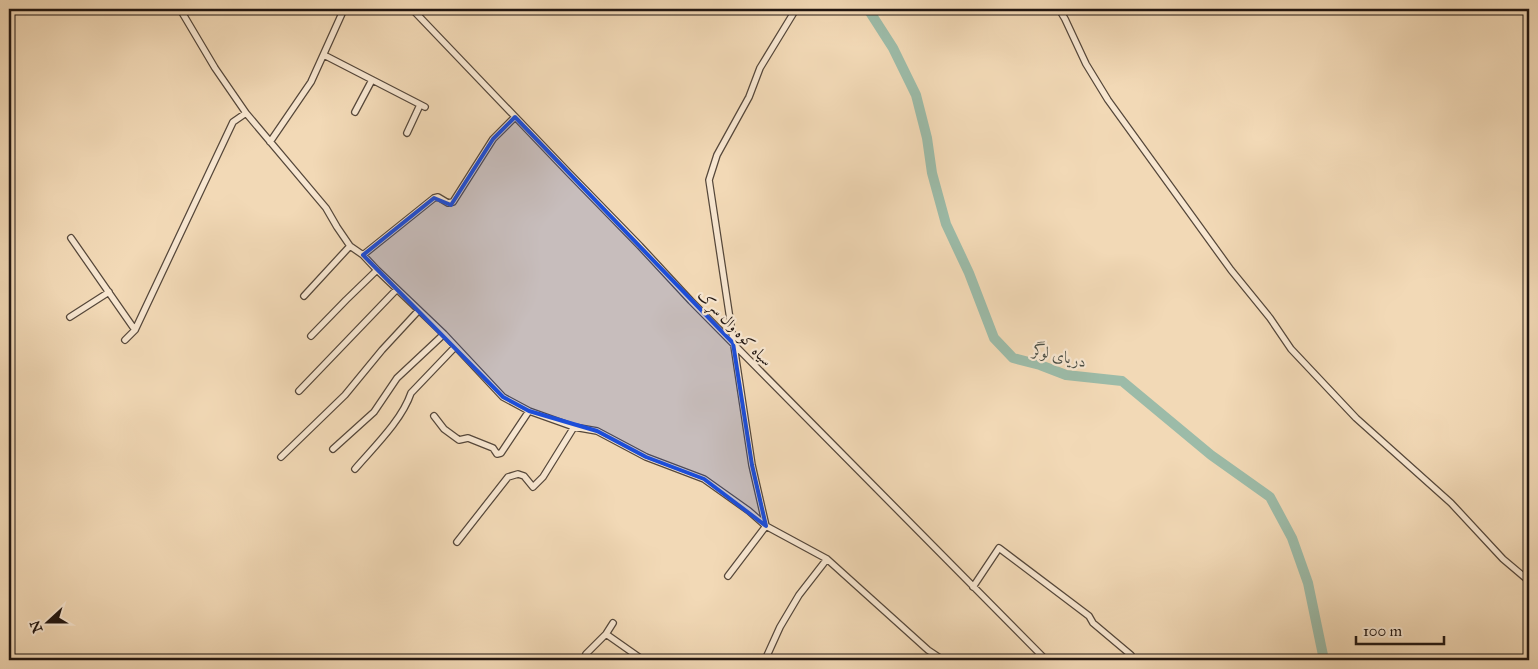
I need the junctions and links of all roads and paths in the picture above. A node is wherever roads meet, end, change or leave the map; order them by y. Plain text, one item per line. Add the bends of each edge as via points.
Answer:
1 (180, 9) edge
2 (344, 9) edge
3 (412, 9) edge
4 (796, 9) edge
5 (1059, 9) edge
6 (324, 54) junction
7 (372, 80) junction
8 (355, 112) dead end
9 (246, 113) junction
10 (515, 117) junction
11 (407, 132) dead end
12 (270, 142) junction
13 (70, 238) dead end
14 (350, 246) junction
15 (363, 255) junction
16 (376, 270) junction
17 (397, 289) junction
18 (109, 292) junction
19 (304, 296) dead end
20 (419, 310) junction
21 (70, 317) dead end
22 (135, 330) junction
23 (444, 334) junction
24 (311, 336) dead end
25 (125, 340) dead end
26 (733, 344) junction
27 (455, 347) junction
28 (299, 391) dead end
29 (528, 411) junction
30 (434, 416) dead end
31 (574, 427) junction
32 (333, 449) dead end
33 (281, 457) dead end
34 (355, 469) dead end
35 (766, 526) junction
36 (457, 542) dead end
37 (827, 559) junction
38 (728, 576) dead end
39 (1529, 581) edge
40 (973, 587) junction
41 (613, 623) dead end
42 (606, 634) junction
43 (586, 654) dead end
44 (643, 660) edge
45 (765, 660) edge
46 (943, 660) edge
47 (1046, 660) edge
48 (1127, 660) edge

1 - 9 street
2 - 6 street
3 - 10 street, سیاه کوه وال سړک
4 - 26 street via 760,68 749,97 717,155 709,180
5 - 39 street via 1108,100 1291,349 1356,418 1451,503 1503,559
6 - 7 street
6 - 12 street via 311,82
7 - 8 street
7 - 11 street via 423,106
9 - 12 street
9 - 22 street via 233,122
10 - 15 street via 493,139 453,202 434,198
10 - 26 street, سیاه کوه وال سړک
12 - 14 street via 326,208
13 - 18 street
14 - 15 street
14 - 19 street
15 - 16 street
16 - 17 street
16 - 24 street
17 - 20 street
17 - 28 street
18 - 21 street
18 - 22 street
20 - 23 street
20 - 33 street via 345,395
22 - 25 street
23 - 27 street
23 - 32 street via 397,378 374,412
26 - 35 street via 752,465
26 - 40 street, سیاه کوه وال سړک
27 - 29 street via 504,397
27 - 34 street via 411,393 394,422
29 - 30 street via 501,453 497,454 493,448 468,438 459,440
29 - 31 street
31 - 35 street via 597,430 646,456 704,479
31 - 36 street via 543,477 533,486 524,476 508,477
35 - 37 street
35 - 38 street
37 - 45 street via 799,595
37 - 46 street
40 - 47 street, سیاه کوه وال سړک
40 - 48 street via 1000,548 1089,616 1131,655
41 - 42 street
42 - 43 street
42 - 44 street

